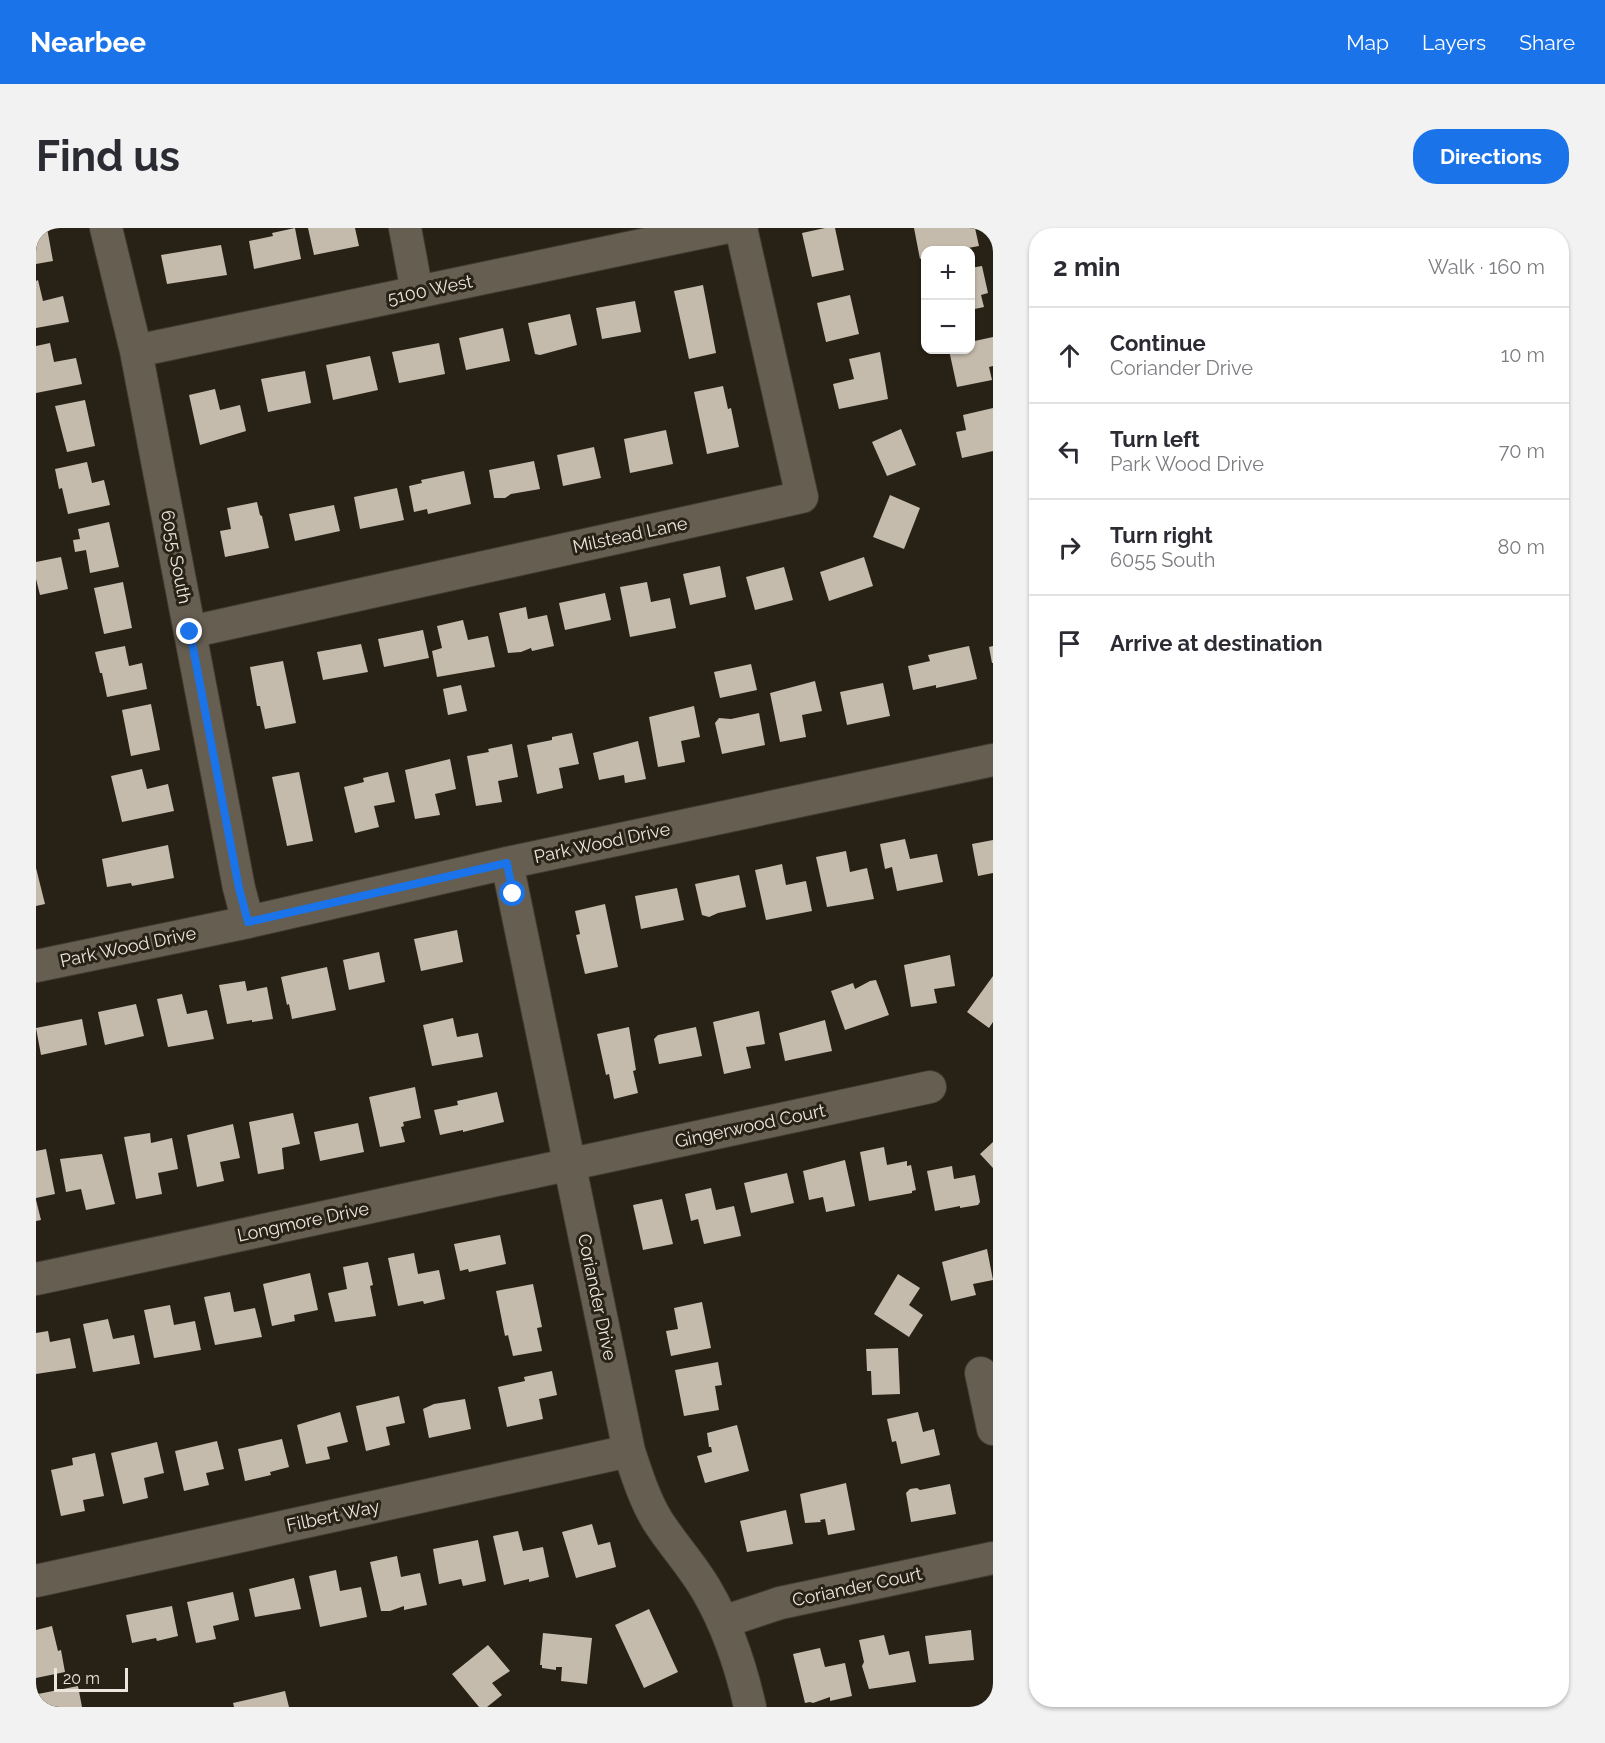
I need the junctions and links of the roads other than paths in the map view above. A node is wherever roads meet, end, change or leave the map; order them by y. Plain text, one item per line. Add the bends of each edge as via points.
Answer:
1 (106, 228) edge
2 (405, 228) edge
3 (723, 228) edge
4 (741, 228) edge
5 (417, 292) junction
6 (136, 351) junction
7 (190, 632) junction
8 (993, 760) edge
9 (507, 863) junction
10 (248, 922) junction
11 (36, 966) edge
12 (930, 1087) dead end
13 (570, 1165) junction
14 (36, 1279) edge
15 (981, 1373) dead end
16 (993, 1429) edge
17 (629, 1451) junction
18 (993, 1558) edge
19 (36, 1581) edge
20 (723, 1622) junction
21 (750, 1707) edge

1 - 6 street, 6055 South
2 - 5 street
3 - 5 street, 5100 West
4 - 7 street, Milstead Lane via 802,497
5 - 6 street, 5100 West
6 - 7 street, 6055 South
7 - 10 street, 6055 South
8 - 9 street, Park Wood Drive
9 - 10 street, Park Wood Drive
9 - 13 street, Coriander Drive
10 - 11 street, Park Wood Drive
12 - 13 street, Gingerwood Court
13 - 14 street, Longmore Drive
13 - 17 street, Coriander Drive
15 - 16 street
17 - 19 street, Filbert Way
17 - 20 street, Coriander Drive via 657,1520 707,1590
18 - 20 street, Coriander Court via 780,1603
20 - 21 street, Coriander Drive via 736,1653

